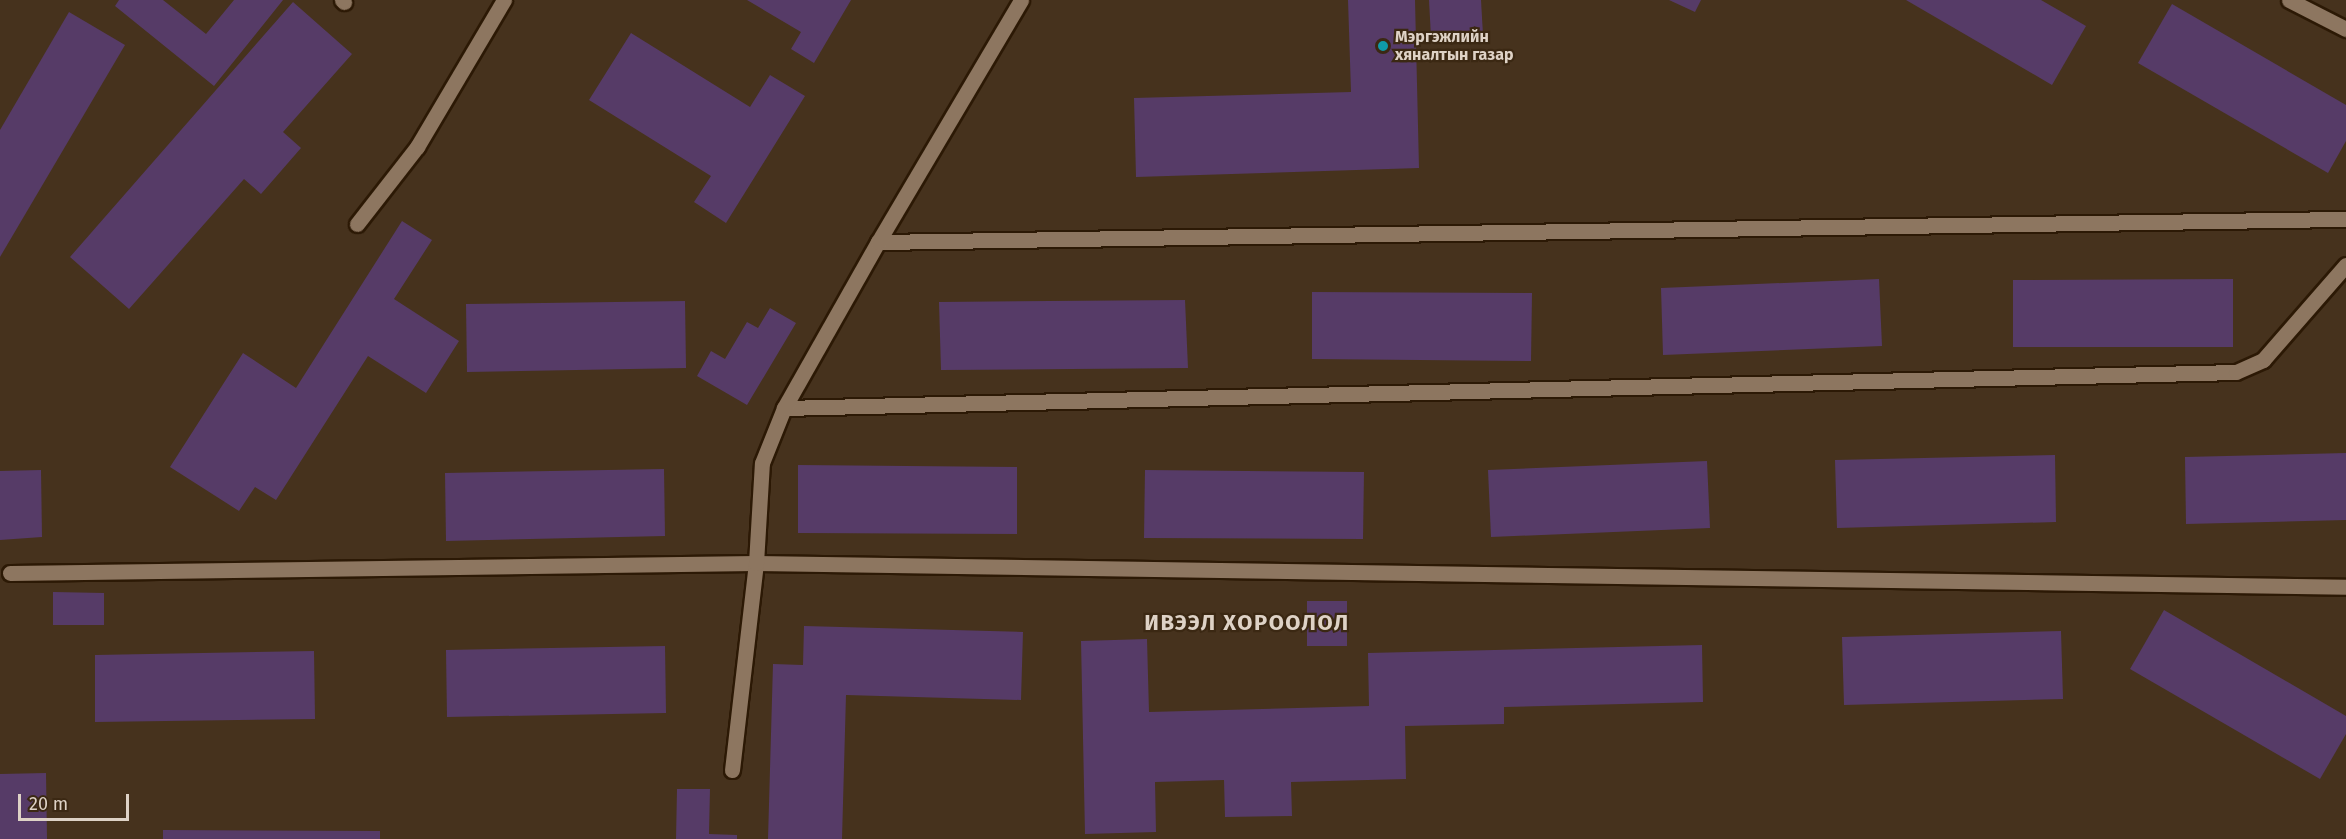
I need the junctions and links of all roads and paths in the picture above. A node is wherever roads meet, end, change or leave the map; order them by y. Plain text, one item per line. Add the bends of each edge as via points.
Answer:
1 (504, 0) edge
2 (1021, 0) edge
3 (2289, 0) edge
4 (2346, 29) edge
5 (2346, 219) edge
6 (357, 224) dead end
7 (878, 242) junction
8 (2346, 265) edge
9 (784, 408) junction
10 (756, 563) junction
11 (10, 573) dead end
12 (2346, 587) edge
13 (732, 770) dead end

1 - 6 street via 417,147
2 - 7 street
3 - 4 street
5 - 7 street
7 - 9 street
8 - 9 street via 2263,360 2236,372
9 - 10 street via 762,463
10 - 11 street
10 - 12 street
10 - 13 street

